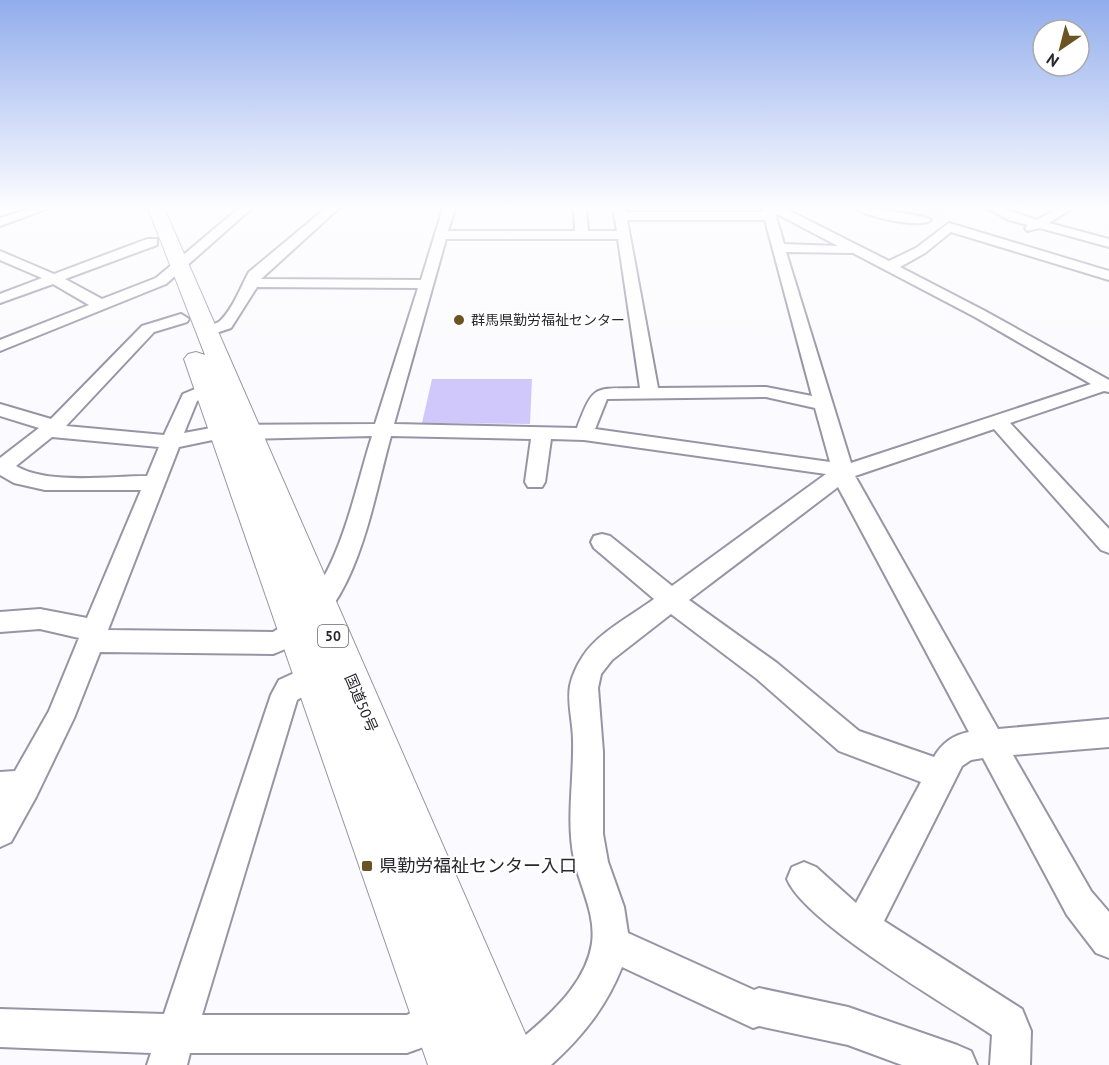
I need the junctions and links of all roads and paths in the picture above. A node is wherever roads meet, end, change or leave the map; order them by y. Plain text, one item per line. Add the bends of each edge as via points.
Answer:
1 (6, 258) edge
2 (124, 258) edge
3 (152, 258) edge
4 (168, 258) edge
5 (274, 258) edge
6 (435, 258) edge
7 (628, 258) edge
8 (782, 258) edge
9 (870, 258) edge
10 (908, 258) edge
11 (1051, 258) edge
12 (890, 268) junction
13 (1109, 276) edge
14 (52, 279) junction
15 (253, 283) junction
16 (427, 284) junction
17 (0, 299) edge
18 (101, 305) junction
19 (194, 325) junction
20 (0, 346) edge
21 (1107, 386) edge
22 (207, 389) junction
23 (650, 393) junction
24 (822, 404) junction
25 (0, 410) edge
26 (997, 422) junction
27 (53, 429) junction
28 (235, 432) junction
29 (384, 432) junction
30 (542, 433) junction
31 (584, 434) junction
32 (172, 442) junction
33 (1, 467) edge
34 (843, 473) junction
35 (535, 482) dead end
36 (155, 483) junction
37 (602, 542) dead end
38 (1109, 544) edge
39 (672, 600) junction
40 (319, 604) junction
41 (0, 622) edge
42 (296, 630) junction
43 (94, 636) junction
44 (314, 676) junction
45 (1109, 733) edge
46 (991, 744) junction
47 (940, 775) junction
48 (13, 787) edge
49 (0, 831) edge
50 (804, 879) dead end
51 (862, 927) junction
52 (1109, 940) edge
53 (610, 942) junction
54 (438, 1017) junction
55 (0, 1028) edge
56 (172, 1049) edge
57 (456, 1065) edge
58 (511, 1065) edge
59 (521, 1065) edge
60 (957, 1065) edge
61 (1010, 1065) edge

1 - 14 street
2 - 14 street
3 - 18 street
4 - 19 highway, 国道50号 / 50
5 - 15 street via 254,275
6 - 16 street
7 - 23 street
8 - 24 street
9 - 12 street
10 - 12 street
11 - 13 street
12 - 21 street
14 - 17 street
14 - 18 street
15 - 16 street
15 - 19 street via 225,325
16 - 29 street
18 - 20 street
19 - 22 highway, 国道50号 / 50
19 - 27 street via 148,329
19 - 28 highway, 国道50号 / 50
21 - 26 street
22 - 28 highway, 国道50号 / 50
22 - 32 street via 189,398
23 - 24 street via 769,392
23 - 31 street via 598,396
24 - 34 street
25 - 27 street
26 - 34 street
26 - 38 street
27 - 32 street
27 - 33 street
28 - 29 street
28 - 32 street
28 - 40 highway, 国道50号 / 50
28 - 42 highway, 国道50号 / 50
29 - 30 street
29 - 40 street via 343,565
30 - 31 street
30 - 35 street
31 - 34 street
32 - 36 street
33 - 36 street via 21,478 45,483
34 - 39 street
34 - 46 street
36 - 43 street
37 - 39 street
39 - 47 street via 766,671 849,741
39 - 53 street via 599,656 585,681 588,844 608,909
40 - 42 street
40 - 58 highway, 国道50号 / 50
41 - 43 street via 40,619
42 - 43 street via 273,643
42 - 44 highway, 国道50号 / 50
43 - 48 street via 60,718
44 - 54 highway, 国道50号 / 50
44 - 56 street via 285,695
45 - 46 street
46 - 47 street via 964,747 951,756
46 - 52 street via 1079,903
47 - 51 street
48 - 49 street
50 - 51 street
51 - 61 street via 1008,1023 1012,1031
53 - 59 street via 594,988 544,1046
53 - 60 street via 753,1009 759,1007 848,1026
54 - 56 street via 407,1034
54 - 57 highway, 国道50号 / 50
55 - 56 street

